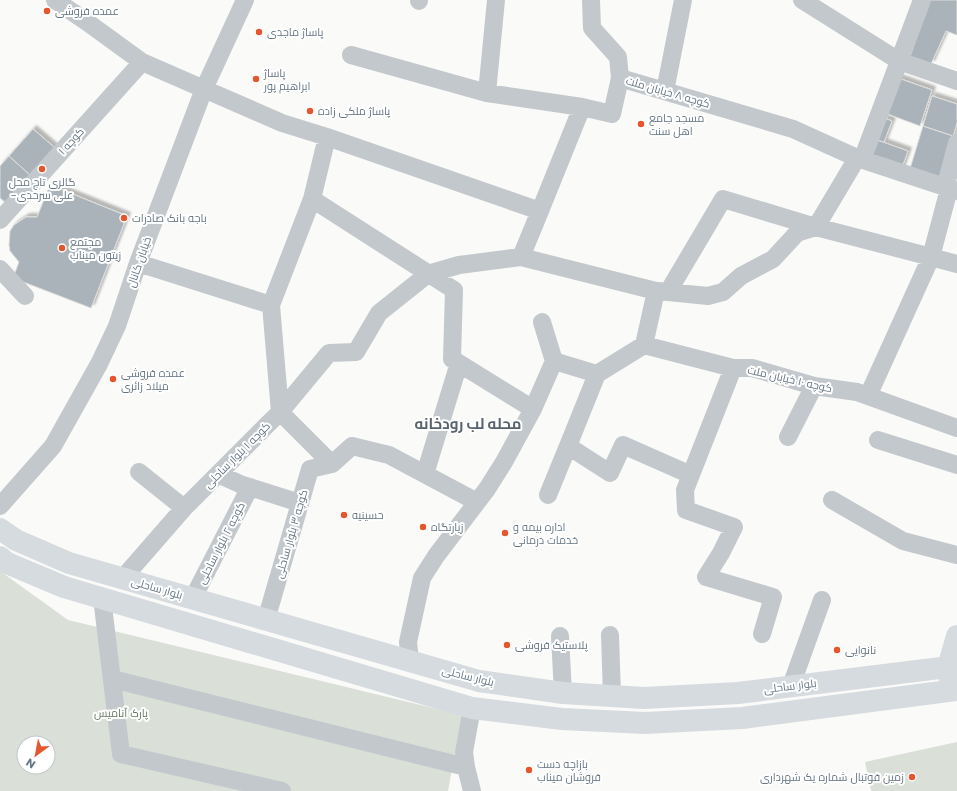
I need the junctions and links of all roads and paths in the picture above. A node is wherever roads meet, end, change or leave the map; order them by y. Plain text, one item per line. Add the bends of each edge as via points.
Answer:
1 (55, 0) edge
2 (245, 0) edge
3 (591, 0) edge
4 (682, 0) edge
5 (802, 0) edge
6 (922, 0) edge
7 (492, 2) edge
8 (351, 55) dead end
9 (899, 61) junction
10 (142, 62) junction
11 (620, 78) junction
12 (957, 81) edge
13 (204, 89) junction
14 (665, 91) junction
15 (487, 93) junction
16 (582, 107) junction
17 (327, 136) junction
18 (957, 143) edge
19 (859, 159) junction
20 (950, 190) edge
21 (312, 199) junction
22 (540, 211) junction
23 (0, 220) edge
24 (816, 227) junction
25 (931, 256) junction
26 (521, 257) junction
27 (138, 263) junction
28 (957, 264) edge
29 (0, 270) edge
30 (428, 274) junction
31 (662, 292) junction
32 (25, 296) dead end
33 (272, 305) junction
34 (542, 322) dead end
35 (644, 345) junction
36 (554, 362) junction
37 (459, 363) junction
38 (733, 368) junction
39 (597, 374) junction
40 (814, 386) junction
41 (868, 396) junction
42 (533, 409) junction
43 (280, 412) junction
44 (957, 428) edge
45 (788, 437) dead end
46 (878, 440) dead end
47 (568, 446) junction
48 (332, 464) junction
49 (957, 465) edge
50 (139, 472) dead end
51 (218, 474) junction
52 (424, 474) junction
53 (690, 475) junction
54 (250, 487) junction
55 (548, 495) dead end
56 (832, 500) dead end
57 (477, 502) junction
58 (300, 503) junction
59 (0, 506) edge
60 (184, 508) junction
61 (0, 529) edge
62 (957, 555) edge
63 (0, 557) edge
64 (123, 578) junction
65 (102, 598) junction
66 (193, 598) junction
67 (822, 600) dead end
68 (266, 620) junction
69 (762, 634) dead end
70 (610, 635) dead end
71 (560, 636) dead end
72 (957, 636) edge
73 (410, 661) junction
74 (953, 666) edge
75 (112, 679) junction
76 (791, 686) junction
77 (955, 691) edge
78 (563, 693) junction
79 (612, 696) junction
80 (472, 708) junction
81 (466, 767) junction
82 (282, 791) edge
83 (472, 791) edge

1 - 10 street
2 - 13 street, خیابان کانال
3 - 11 street via 592,28 618,57
4 - 14 street
5 - 9 street
6 - 9 street
7 - 15 street
8 - 15 street, کوچه ۸ خیابان ملت
9 - 12 street
9 - 19 street
10 - 13 street
10 - 23 street, کوچه ۱
11 - 14 street, کوچه ۸ خیابان ملت
11 - 16 street, کوچه ۸ خیابان ملت via 612,114
13 - 17 street via 282,123
13 - 27 street, خیابان کانال
14 - 19 street, کوچه ۸ خیابان ملت via 792,129
15 - 16 street, کوچه ۸ خیابان ملت
16 - 22 street
17 - 21 street
17 - 22 street
18 - 20 street
19 - 20 street, کوچه ۸ خیابان ملت
19 - 24 street
20 - 25 street
21 - 30 street
21 - 33 street
22 - 26 street
24 - 25 street
24 - 31 street via 797,233 773,259 741,276 723,292 708,296
24 - 31 street via 722,199
25 - 28 street
25 - 41 street
26 - 30 street via 459,265
26 - 31 street
27 - 33 street
27 - 59 street, خیابان کانال via 117,326 57,439
29 - 32 street
30 - 37 street via 454,290 452,359
30 - 43 street via 379,313 356,352 329,353
31 - 35 street
33 - 43 street, کوچه ۱ بلوار ساحلی
34 - 36 street
35 - 38 street, کوچه ۱۰ خیابان ملت
35 - 39 street
36 - 39 street
36 - 42 street
37 - 42 street
37 - 52 street
38 - 40 street, کوچه ۱۰ خیابان ملت via 752,368
38 - 53 street
39 - 47 street
40 - 41 street, کوچه ۱۰ خیابان ملت
40 - 45 street
41 - 44 street, کوچه ۱۰ خیابان ملت
42 - 57 street via 504,462
43 - 48 street
43 - 51 street, کوچه ۱ بلوار ساحلی
46 - 49 street
47 - 53 street via 610,473 623,445
47 - 55 street
48 - 52 street via 352,446 389,455
48 - 58 street, کوچه ۳ بلوار ساحلی via 310,469
50 - 60 street
51 - 54 street
51 - 60 street, کوچه ۱ بلوار ساحلی
52 - 57 street
53 - 69 street via 685,490 686,510 734,527 706,577 773,597
54 - 58 street
54 - 66 street, کوچه ۲ بلوار ساحلی
56 - 62 street via 903,541
57 - 73 street via 422,578 408,642
58 - 68 street, کوچه ۳ بلوار ساحلی
60 - 64 street, کوچه ۱ بلوار ساحلی
61 - 64 main road, بلوار ساحلی via 16,540 69,563
63 - 65 main road via 7,563 64,587
64 - 66 main road, بلوار ساحلی
65 - 75 street
65 - 80 main road
66 - 68 main road, بلوار ساحلی
67 - 76 street
68 - 73 main road, بلوار ساحلی
70 - 79 street
71 - 78 street
72 - 74 main road
73 - 78 main road, بلوار ساحلی via 479,681
74 - 76 main road, بلوار ساحلی
74 - 77 main road
75 - 81 street
75 - 82 street via 121,754
76 - 79 main road, بلوار ساحلی via 738,693 644,698
77 - 80 main road via 742,718 646,723 562,719
78 - 79 main road, بلوار ساحلی
80 - 81 street via 464,752
81 - 83 street

